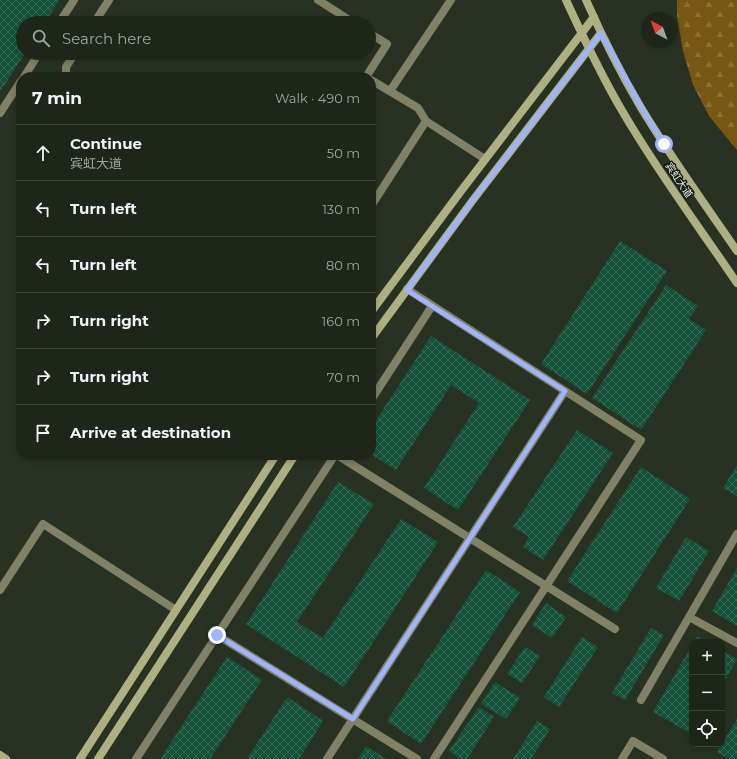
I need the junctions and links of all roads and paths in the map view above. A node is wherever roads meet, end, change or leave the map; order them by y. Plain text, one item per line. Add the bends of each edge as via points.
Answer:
1 (74, 0) edge
2 (109, 0) edge
3 (318, 0) edge
4 (451, 0) edge
5 (566, 0) edge
6 (586, 0) edge
7 (64, 16) edge
8 (99, 16) edge
9 (343, 16) edge
10 (594, 17) junction
11 (581, 33) junction
12 (601, 33) junction
13 (376, 37) edge
14 (589, 49) junction
15 (35, 60) edge
16 (70, 60) edge
17 (27, 72) edge
18 (66, 72) edge
19 (369, 72) edge
20 (376, 83) edge
21 (16, 89) edge
22 (390, 91) junction
23 (0, 113) edge
24 (426, 121) junction
25 (485, 159) junction
26 (376, 198) edge
27 (737, 251) edge
28 (737, 283) edge
29 (407, 290) junction
30 (376, 305) edge
31 (432, 306) junction
32 (376, 331) edge
33 (565, 391) junction
34 (376, 392) edge
35 (273, 460) edge
36 (292, 460) edge
37 (333, 460) edge
38 (344, 460) edge
39 (737, 534) edge
40 (470, 538) junction
41 (546, 586) junction
42 (0, 590) edge
43 (176, 610) junction
44 (689, 617) junction
45 (615, 629) dead end
46 (217, 635) junction
47 (737, 643) edge
48 (641, 700) dead end
49 (353, 719) junction
50 (0, 755) edge
51 (6, 759) edge
52 (80, 759) edge
53 (98, 759) edge
54 (136, 759) edge
55 (327, 759) edge
56 (417, 759) edge
57 (434, 759) edge
58 (622, 759) edge
59 (663, 759) edge

1 - 7 lane
2 - 8 lane
3 - 9 lane
4 - 22 lane
5 - 11 street, 宾虹大道
6 - 10 street, 宾虹大道
10 - 11 street
10 - 12 street, 宾虹大道
11 - 14 street, 宾虹大道
11 - 25 street
12 - 14 street
12 - 27 street, 宾虹大道 via 656,131
13 - 19 lane via 387,44
14 - 28 street, 宾虹大道 via 624,115
14 - 29 street
15 - 17 lane
16 - 18 lane
20 - 22 lane
21 - 23 lane
22 - 24 lane via 418,108
24 - 25 lane
24 - 26 lane
25 - 30 street
29 - 31 lane
29 - 32 street
31 - 33 lane
31 - 34 lane
33 - 40 lane
33 - 41 lane via 642,440
35 - 43 street
36 - 53 street
37 - 46 lane
38 - 40 lane
39 - 44 lane
40 - 41 lane
40 - 49 lane
41 - 45 lane
41 - 57 lane
42 - 43 lane via 43,524
43 - 52 street
44 - 47 lane
44 - 48 lane
46 - 49 lane
46 - 54 lane
49 - 55 lane
49 - 56 lane
50 - 51 street
58 - 59 lane via 633,741

